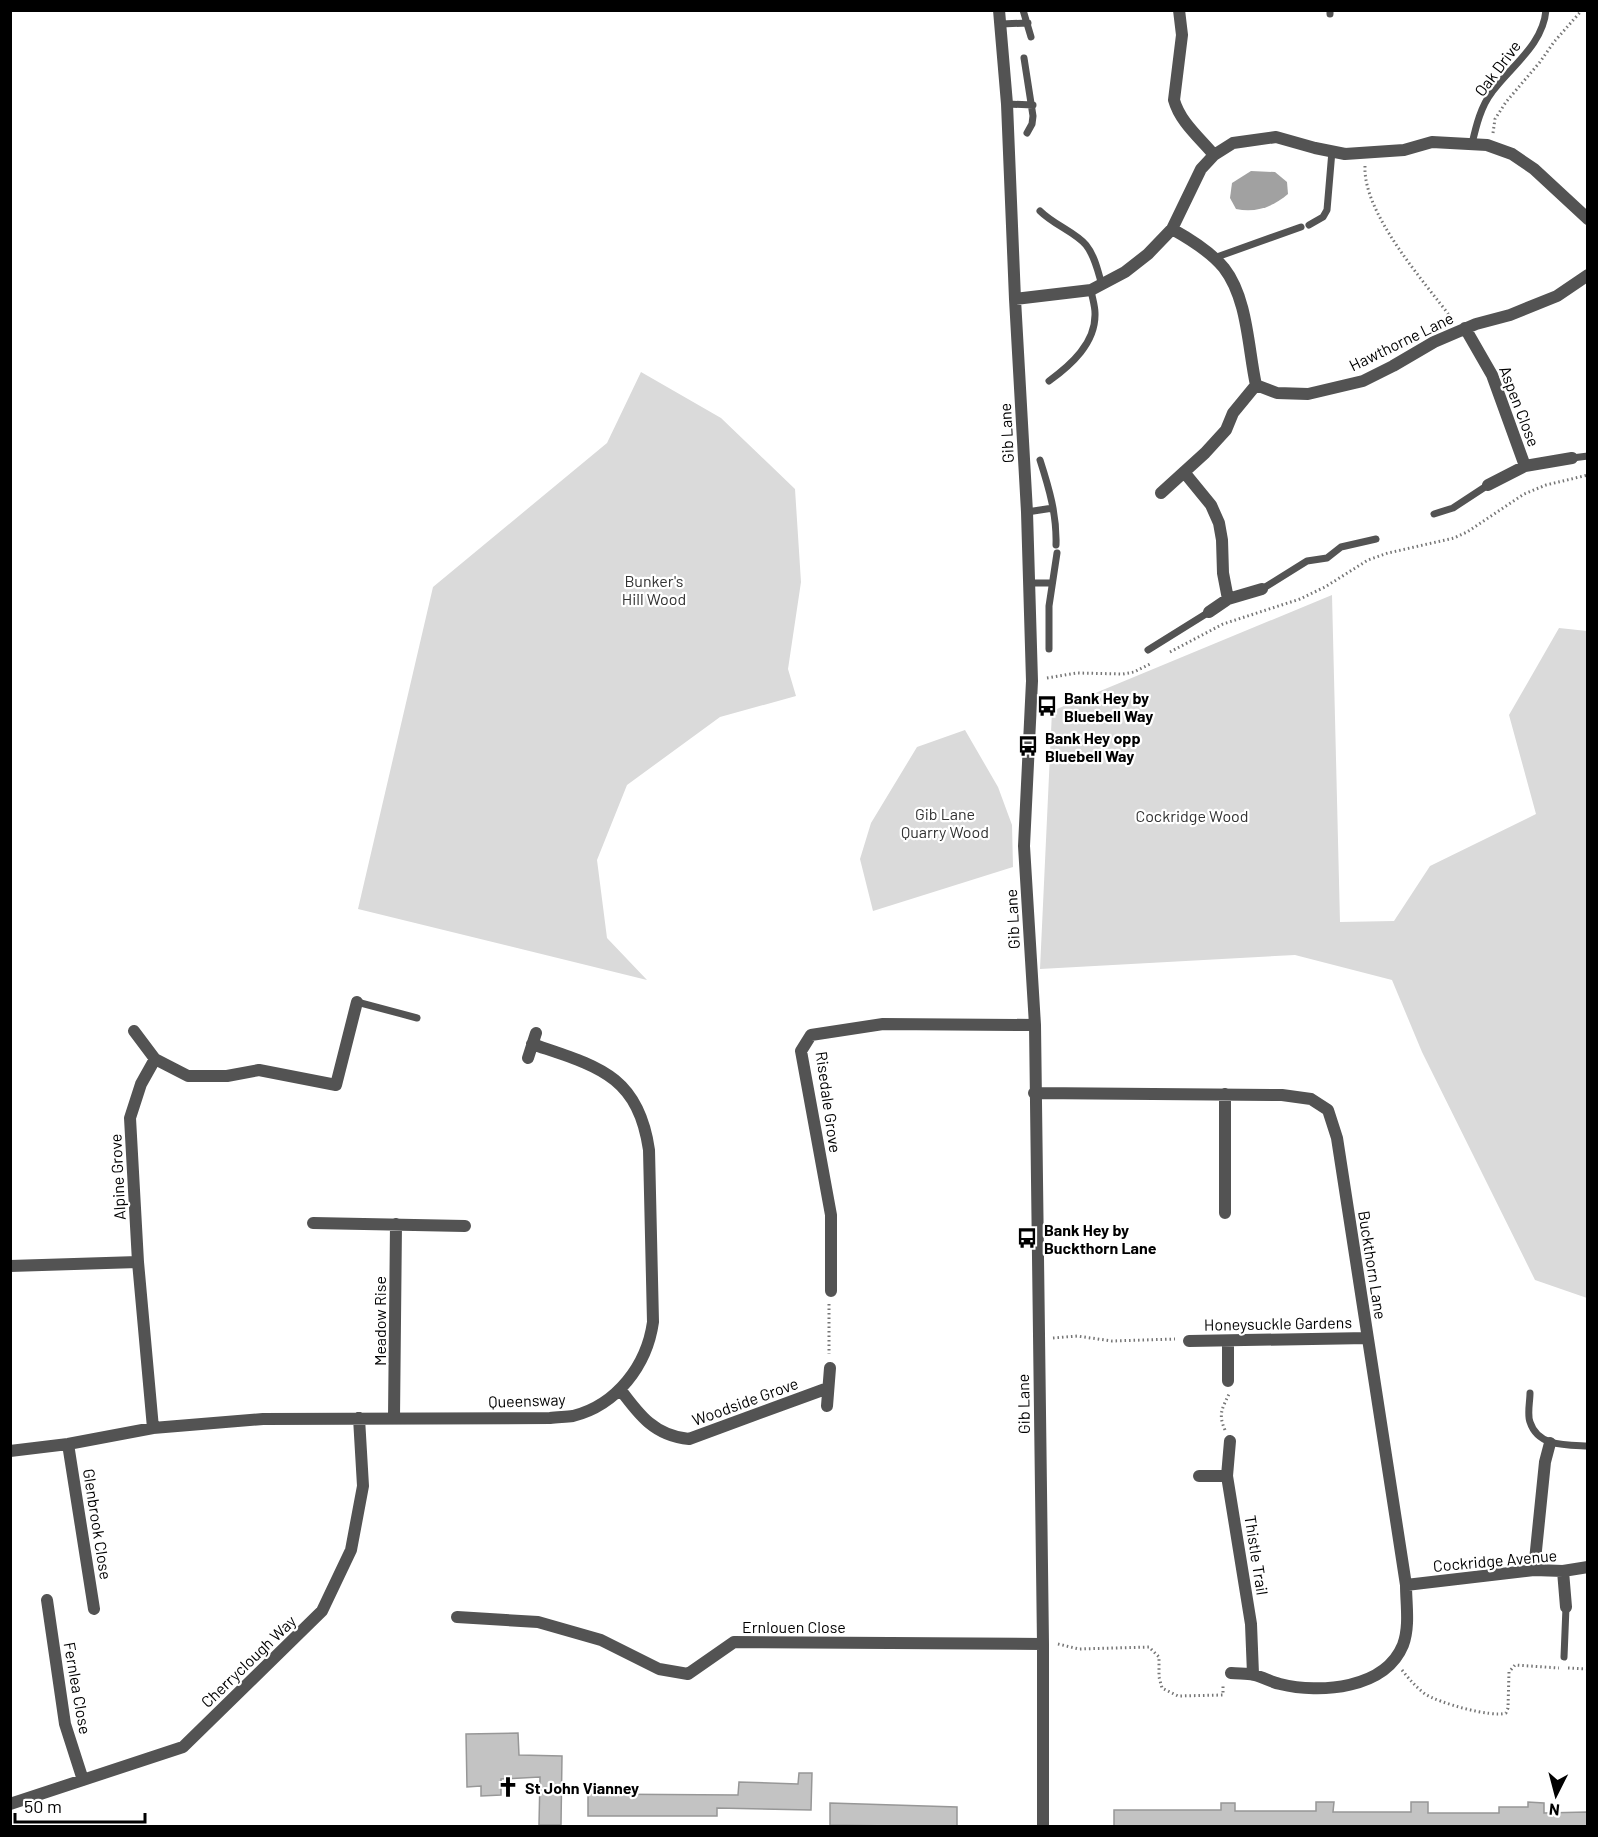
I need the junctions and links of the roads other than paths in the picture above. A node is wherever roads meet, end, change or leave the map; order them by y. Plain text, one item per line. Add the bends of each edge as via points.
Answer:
1 (999, 10) edge
2 (1023, 10) edge
3 (1179, 10) edge
4 (1546, 10) edge
5 (1028, 23) junction
6 (1001, 24) junction
7 (1031, 37) dead end
8 (1024, 58) dead end
9 (1007, 104) junction
10 (1033, 105) junction
11 (1027, 134) dead end
12 (1472, 144) junction
13 (1332, 151) junction
14 (1214, 155) junction
15 (1040, 212) dead end
16 (1587, 219) edge
17 (1172, 229) junction
18 (1214, 258) junction
19 (1587, 275) edge
20 (1097, 287) junction
21 (1015, 299) junction
22 (1463, 329) junction
23 (1049, 381) dead end
24 (1256, 385) junction
25 (1587, 456) edge
26 (1572, 458) joint
27 (1040, 460) dead end
28 (1525, 466) junction
29 (1184, 472) junction
30 (1488, 485) joint
31 (1161, 493) dead end
32 (1053, 508) junction
33 (1027, 512) junction
34 (1434, 514) dead end
35 (1376, 539) dead end
36 (1056, 545) dead end
37 (1057, 553) dead end
38 (1029, 583) junction
39 (1051, 583) junction
40 (1262, 589) joint
41 (1228, 599) junction
42 (1209, 612) joint
43 (1049, 649) dead end
44 (1148, 650) dead end
45 (357, 1002) joint
46 (417, 1018) dead end
47 (1035, 1025) junction
48 (134, 1031) dead end
49 (528, 1058) dead end
50 (155, 1059) junction
51 (1034, 1093) junction
52 (1225, 1094) junction
53 (1225, 1213) dead end
54 (313, 1223) dead end
55 (396, 1224) junction
56 (465, 1226) dead end
57 (138, 1263) junction
58 (10, 1266) edge
59 (831, 1291) road end
60 (1368, 1338) junction
61 (1189, 1341) road end
62 (1228, 1341) junction
63 (830, 1368) road end
64 (1228, 1381) road end
65 (828, 1388) junction
66 (620, 1389) junction
67 (1530, 1393) dead end
68 (827, 1406) dead end
69 (359, 1418) junction
70 (394, 1418) junction
71 (153, 1428) junction
72 (1230, 1441) road end
73 (1550, 1443) junction
74 (68, 1444) junction
75 (1587, 1446) edge
76 (10, 1451) edge
77 (1199, 1476) dead end
78 (1227, 1476) junction
79 (1587, 1567) edge
80 (1534, 1570) junction
81 (1563, 1571) junction
82 (1406, 1585) junction
83 (46, 1600) dead end
84 (1566, 1607) joint
85 (94, 1609) dead end
86 (457, 1617) dead end
87 (1043, 1644) junction
88 (1564, 1657) dead end
89 (1231, 1673) road end
90 (1253, 1674) junction
91 (83, 1780) junction
92 (10, 1804) edge
93 (1043, 1827) edge

1 - 6 street, Gib Lane
2 - 5 lane
3 - 14 street via 1182,35 1174,100 1185,122
4 - 12 lane, Oak Drive via 1531,46 1487,100
5 - 6 lane
5 - 7 lane
6 - 9 street, Gib Lane
8 - 10 lane
9 - 10 lane
9 - 21 street, Gib Lane
10 - 11 lane
12 - 13 street via 1432,142 1404,150 1345,154
12 - 16 street via 1512,154
13 - 14 street via 1276,137 1233,143
13 - 18 lane via 1327,210 1323,217
14 - 17 street via 1201,169
15 - 20 lane via 1085,244 1092,254
17 - 18 street
17 - 20 street via 1125,272
18 - 24 street via 1234,284 1247,326
19 - 22 street, Hawthorne Lane via 1557,296
20 - 21 street
20 - 23 lane via 1088,341 1080,355
21 - 33 street, Gib Lane
22 - 24 street, Hawthorne Lane via 1363,381 1336,389 1291,395
22 - 28 street, Aspen Close via 1492,375
24 - 29 street via 1233,414 1226,430
25 - 26 lane, Aspen Close
26 - 28 street, Aspen Close
27 - 32 lane
28 - 30 street, Aspen Close
29 - 31 street
29 - 41 street via 1211,505 1219,523
30 - 34 lane, Aspen Close via 1453,508
32 - 33 lane
32 - 36 lane
33 - 38 street, Gib Lane
35 - 40 lane via 1341,547 1327,558 1307,561
37 - 39 lane
38 - 39 lane
38 - 47 street, Gib Lane via 1032,681 1024,846
39 - 43 lane
40 - 41 street
41 - 42 street
42 - 44 lane
45 - 46 lane
45 - 50 street via 336,1085 259,1070 227,1076 189,1076
47 - 51 street, Gib Lane
47 - 59 street, Risedale Grove via 883,1024 811,1035 801,1051 831,1215
48 - 50 street
49 - 66 street, Queensway via 534,1038 586,1063 618,1083 634,1101 646,1131 653,1322 640,1365
50 - 57 street, Alpine Grove via 141,1084 130,1118
51 - 52 street, Buckthorn Lane
51 - 87 street, Gib Lane
52 - 53 street
52 - 60 street, Buckthorn Lane via 1311,1099 1328,1110 1337,1138
54 - 55 street
55 - 56 street
55 - 70 street, Meadow Rise
57 - 58 street
57 - 71 street, Alpine Grove
60 - 62 street, Honeysuckle Gardens
60 - 82 street, Buckthorn Lane
61 - 62 street, Honeysuckle Gardens
62 - 64 street
63 - 65 street
65 - 66 street, Woodside Grove via 689,1439 676,1438 652,1427
65 - 68 street
66 - 70 street, Queensway via 573,1416
67 - 73 lane via 1529,1420 1536,1434
69 - 70 street, Queensway
69 - 71 street, Queensway via 263,1419
69 - 91 street, Cherryclough Way via 363,1486 351,1550 322,1611 183,1747
71 - 74 street, Queensway
72 - 78 street, Thistle Trail
73 - 75 lane
73 - 80 street
74 - 76 street, Queensway
74 - 85 street, Glenbrook Close
77 - 78 street
78 - 90 street, Thistle Trail via 1251,1624
79 - 81 street, Cockridge Avenue
80 - 81 street, Cockridge Avenue
80 - 82 street, Cockridge Avenue
81 - 84 street
82 - 90 street, Buckthorn Lane via 1402,1645 1386,1669 1375,1676 1342,1685 1298,1687
83 - 91 street, Fernlea Close via 65,1724
84 - 88 lane
86 - 87 street, Ernlouen Close via 538,1622 601,1640 659,1669 688,1674 734,1642
87 - 93 street, Gib Lane
89 - 90 street
91 - 92 street, Cherryclough Way

